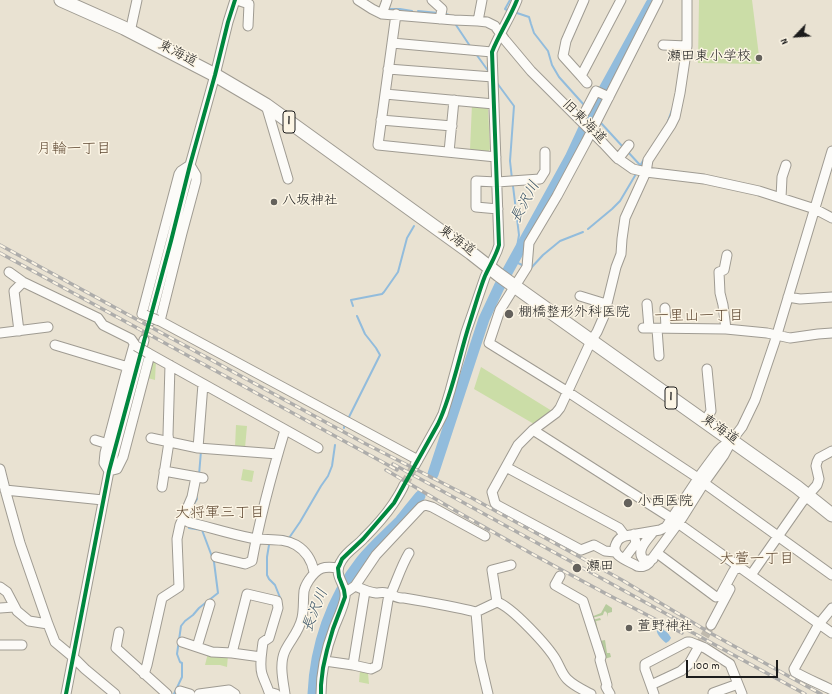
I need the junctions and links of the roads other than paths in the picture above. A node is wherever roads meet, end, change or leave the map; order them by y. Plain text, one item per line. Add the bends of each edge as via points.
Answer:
1 (137, 0) edge
2 (236, 0) edge
3 (358, 0) edge
4 (387, 0) edge
5 (432, 0) edge
6 (482, 0) edge
7 (517, 0) edge
8 (584, 0) edge
9 (621, 0) edge
10 (658, 0) edge
11 (687, 0) edge
12 (66, 1) edge
13 (382, 14) junction
14 (396, 14) junction
15 (440, 19) junction
16 (478, 21) junction
17 (248, 26) dead end
18 (130, 32) junction
19 (500, 34) junction
20 (392, 43) junction
21 (663, 44) dead end
22 (687, 46) junction
23 (492, 52) junction
24 (388, 69) junction
25 (215, 74) junction
26 (493, 77) junction
27 (385, 94) junction
28 (608, 97) junction
29 (454, 100) junction
30 (494, 104) junction
31 (266, 105) junction
32 (580, 119) junction
33 (381, 120) junction
34 (452, 126) junction
35 (591, 131) junction
36 (629, 145) dead end
37 (832, 151) edge
38 (449, 152) junction
39 (545, 152) dead end
40 (496, 158) junction
41 (618, 159) junction
42 (190, 165) junction
43 (786, 165) dead end
44 (646, 172) junction
45 (288, 179) dead end
46 (497, 182) junction
47 (781, 198) junction
48 (498, 209) junction
49 (815, 209) junction
50 (832, 218) edge
51 (727, 255) dead end
52 (9, 272) dead end
53 (503, 277) junction
54 (23, 282) junction
55 (580, 296) dead end
56 (788, 297) junction
57 (832, 297) edge
58 (606, 304) junction
59 (647, 304) dead end
60 (665, 308) dead end
61 (153, 319) junction
62 (48, 328) dead end
63 (654, 328) junction
64 (726, 329) junction
65 (19, 331) junction
66 (0, 333) edge
67 (832, 333) edge
68 (777, 336) junction
69 (144, 340) tunnel mouth
70 (591, 341) junction
71 (55, 345) dead end
72 (135, 346) junction
73 (149, 354) junction
74 (659, 356) dead end
75 (170, 365) junction
76 (128, 367) junction
77 (707, 369) dead end
78 (204, 384) junction
79 (568, 392) junction
80 (705, 421) junction
81 (285, 430) junction
82 (533, 430) junction
83 (151, 438) dead end
84 (95, 440) dead end
85 (732, 440) junction
86 (169, 442) junction
87 (108, 444) junction
88 (201, 448) junction
89 (318, 448) dead end
90 (832, 451) edge
91 (278, 454) junction
92 (506, 467) junction
93 (0, 469) edge
94 (109, 471) junction
95 (164, 471) junction
96 (701, 480) junction
97 (404, 485) tunnel mouth
98 (162, 487) dead end
99 (4, 492) edge
100 (808, 496) junction
101 (103, 500) junction
102 (832, 515) edge
103 (675, 521) junction
104 (191, 522) dead end
105 (654, 531) junction
106 (630, 535) junction
107 (485, 536) dead end
108 (778, 536) junction
109 (256, 539) junction
110 (615, 552) junction
111 (408, 553) dead end
112 (655, 556) junction
113 (216, 557) dead end
114 (624, 559) junction
115 (511, 565) dead end
116 (338, 568) junction
117 (740, 568) junction
118 (314, 572) junction
119 (751, 575) junction
120 (832, 575) edge
121 (560, 576) dead end
122 (355, 586) junction
123 (0, 587) edge
124 (365, 591) junction
125 (345, 593) junction
126 (390, 594) junction
127 (498, 602) junction
128 (210, 604) dead end
129 (14, 607) junction
130 (0, 608) edge
131 (832, 608) edge
132 (476, 612) junction
133 (48, 624) junction
134 (819, 624) junction
135 (711, 625) tunnel mouth
136 (119, 632) dead end
137 (832, 633) edge
138 (182, 642) dead end
139 (0, 645) edge
140 (22, 645) dead end
141 (197, 647) junction
142 (698, 648) tunnel mouth
143 (232, 653) junction
144 (74, 657) junction
145 (261, 657) junction
146 (325, 661) junction
147 (353, 665) junction
148 (144, 674) junction
149 (738, 684) junction
150 (653, 690) edge
151 (832, 690) edge
152 (180, 691) dead end
153 (608, 691) edge
154 (214, 693) edge
155 (713, 693) dead end
156 (66, 694) edge
157 (115, 694) edge
158 (167, 694) edge
159 (190, 694) edge
160 (198, 694) edge
161 (235, 694) edge
162 (276, 694) edge
163 (285, 694) edge
164 (321, 694) edge
165 (488, 694) edge
166 (592, 694) edge
167 (742, 694) edge

1 - 18 street
2 - 17 street via 250,4
2 - 25 street
3 - 13 street, 旧東海道
4 - 13 street
5 - 15 street via 442,9
6 - 16 street
7 - 19 street
8 - 9 street via 566,42 563,56 584,79
10 - 28 street
11 - 22 street
12 - 18 highway, 東海道 / 1
13 - 14 street, 旧東海道
14 - 15 street, 旧東海道
14 - 20 street
15 - 16 street, 旧東海道
16 - 19 street, 旧東海道 via 491,23
18 - 25 highway, 東海道 / 1
19 - 23 street
19 - 32 street, 旧東海道 via 531,71
20 - 23 street
20 - 24 street
21 - 22 street
22 - 44 street via 675,117 648,160
23 - 26 street
24 - 26 street
24 - 27 street
25 - 31 highway, 東海道 / 1
25 - 42 street
26 - 30 street
27 - 29 street
27 - 33 street
28 - 32 street via 596,92
28 - 35 street
29 - 30 street
29 - 34 street
30 - 40 street
31 - 45 street
31 - 53 highway, 東海道 / 1
32 - 35 street, 旧東海道
33 - 34 street
33 - 38 street via 378,145
34 - 38 street
35 - 41 street, 旧東海道
35 - 53 street via 529,243 527,268
36 - 41 street
37 - 49 street
38 - 40 street
39 - 46 street via 545,171 540,179
40 - 46 street
41 - 44 street, 旧東海道 via 633,169
42 - 61 street via 196,175 196,181 182,233
42 - 61 street via 179,174 142,314
43 - 47 street via 782,177
44 - 47 street, 旧東海道 via 718,182
44 - 58 street via 624,222 621,254
46 - 48 street
46 - 48 street via 476,181 476,207
47 - 49 street, 旧東海道
48 - 53 street
49 - 50 street, 旧東海道
49 - 56 street
51 - 64 street via 724,270 719,272
52 - 54 street
53 - 61 street via 485,277 466,332 443,414 416,463 294,393
53 - 70 highway, 東海道 / 1
53 - 79 street via 500,310 489,343
54 - 65 street via 14,291
54 - 72 street via 98,318 103,325 131,340
55 - 58 street
56 - 57 street
56 - 68 street
58 - 70 street via 604,316
59 - 63 street
60 - 63 street
62 - 65 street
63 - 64 street
63 - 74 street
64 - 68 street
65 - 66 street
67 - 68 street via 790,338
68 - 85 street via 755,400 742,427
69 - 94 street
70 - 79 street
70 - 80 highway, 東海道 / 1
71 - 76 street
72 - 73 street, bridge
72 - 76 street
73 - 75 street
73 - 94 street via 123,457 117,469
75 - 78 street
75 - 86 street
76 - 87 street
77 - 80 street via 711,411
78 - 81 street
78 - 88 street
79 - 82 street via 556,413
79 - 96 street
80 - 85 highway, 東海道 / 1
81 - 89 street
81 - 91 street
82 - 92 street via 518,445
82 - 103 street
83 - 86 street
84 - 87 street
85 - 96 street via 724,455
85 - 100 highway, 東海道 / 1
86 - 88 street
86 - 95 street
87 - 94 street via 104,463
88 - 91 street
90 - 100 street via 819,458 819,479
91 - 109 street
92 - 106 street
92 - 110 street via 492,492 497,505 581,550 594,545 605,551
93 - 99 street
94 - 101 street
95 - 98 street
95 - 148 street via 198,477 177,539 179,587 162,598
96 - 103 street
96 - 108 street
97 - 116 street via 390,509 342,559
99 - 101 street
99 - 133 street
100 - 102 highway, 東海道 / 1
100 - 108 street
101 - 144 street
103 - 105 street via 663,529
103 - 112 street
103 - 117 street
104 - 109 street
105 - 106 street
105 - 112 street via 640,553 644,560
106 - 110 street via 618,540 614,547
106 - 114 street via 636,543
107 - 122 street via 425,505 376,554
108 - 119 street
108 - 120 street
109 - 113 street via 252,561 245,564
109 - 118 street via 285,540 295,544 309,558
110 - 114 street
111 - 126 street
112 - 114 street via 644,567
112 - 117 street via 716,597 720,596 735,569
115 - 127 street via 492,570
116 - 118 street via 322,568
116 - 125 street
117 - 119 street
117 - 135 street
118 - 163 street via 304,590 302,618 282,660
119 - 134 street
121 - 153 street via 555,585 583,600 601,657
122 - 124 street
122 - 125 street
123 - 129 street via 7,592
124 - 126 street
124 - 147 street
125 - 146 street
126 - 132 street via 399,599
126 - 147 street via 377,666 371,670
127 - 132 street
127 - 166 street via 509,608 536,635 556,659 568,680
128 - 141 street
129 - 130 street
129 - 133 street via 29,621
131 - 134 street
132 - 165 street via 480,660
133 - 144 street via 55,642
134 - 137 street
134 - 151 street via 794,669 807,679
136 - 148 street via 116,648
138 - 141 street
139 - 140 street
141 - 143 street via 212,652
142 - 150 street via 689,664
143 - 145 street
143 - 145 street via 246,594 277,601 278,608 269,638 263,642
144 - 156 street
144 - 157 street
145 - 162 street via 261,673 269,692
146 - 147 street
146 - 164 street
148 - 158 street
149 - 150 street via 730,664 690,642 644,665
149 - 155 street
149 - 167 street
152 - 159 street
153 - 166 street
154 - 160 street
154 - 161 street via 229,690

